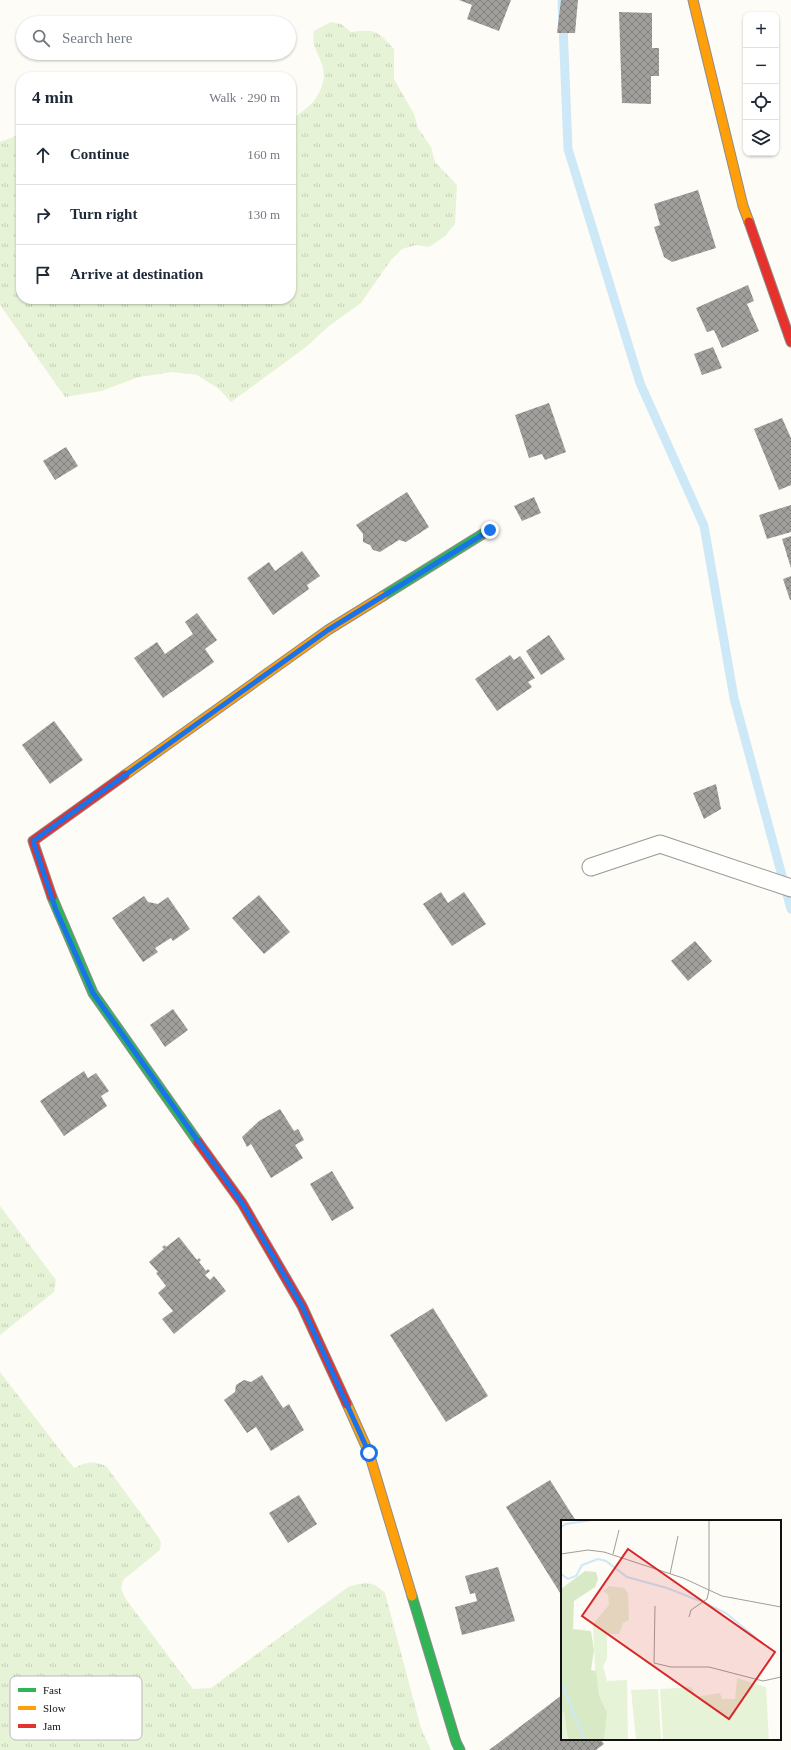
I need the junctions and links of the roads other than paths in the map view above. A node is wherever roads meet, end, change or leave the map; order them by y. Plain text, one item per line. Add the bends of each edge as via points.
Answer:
1 (693, 0) edge
2 (791, 342) edge
3 (490, 530) dead end
4 (591, 867) dead end
5 (791, 888) edge
6 (460, 1750) edge

1 - 2 street via 743,206
3 - 6 street via 328,630 33,841 56,910 93,993 242,1203 302,1306 369,1453
4 - 5 lane via 660,844

